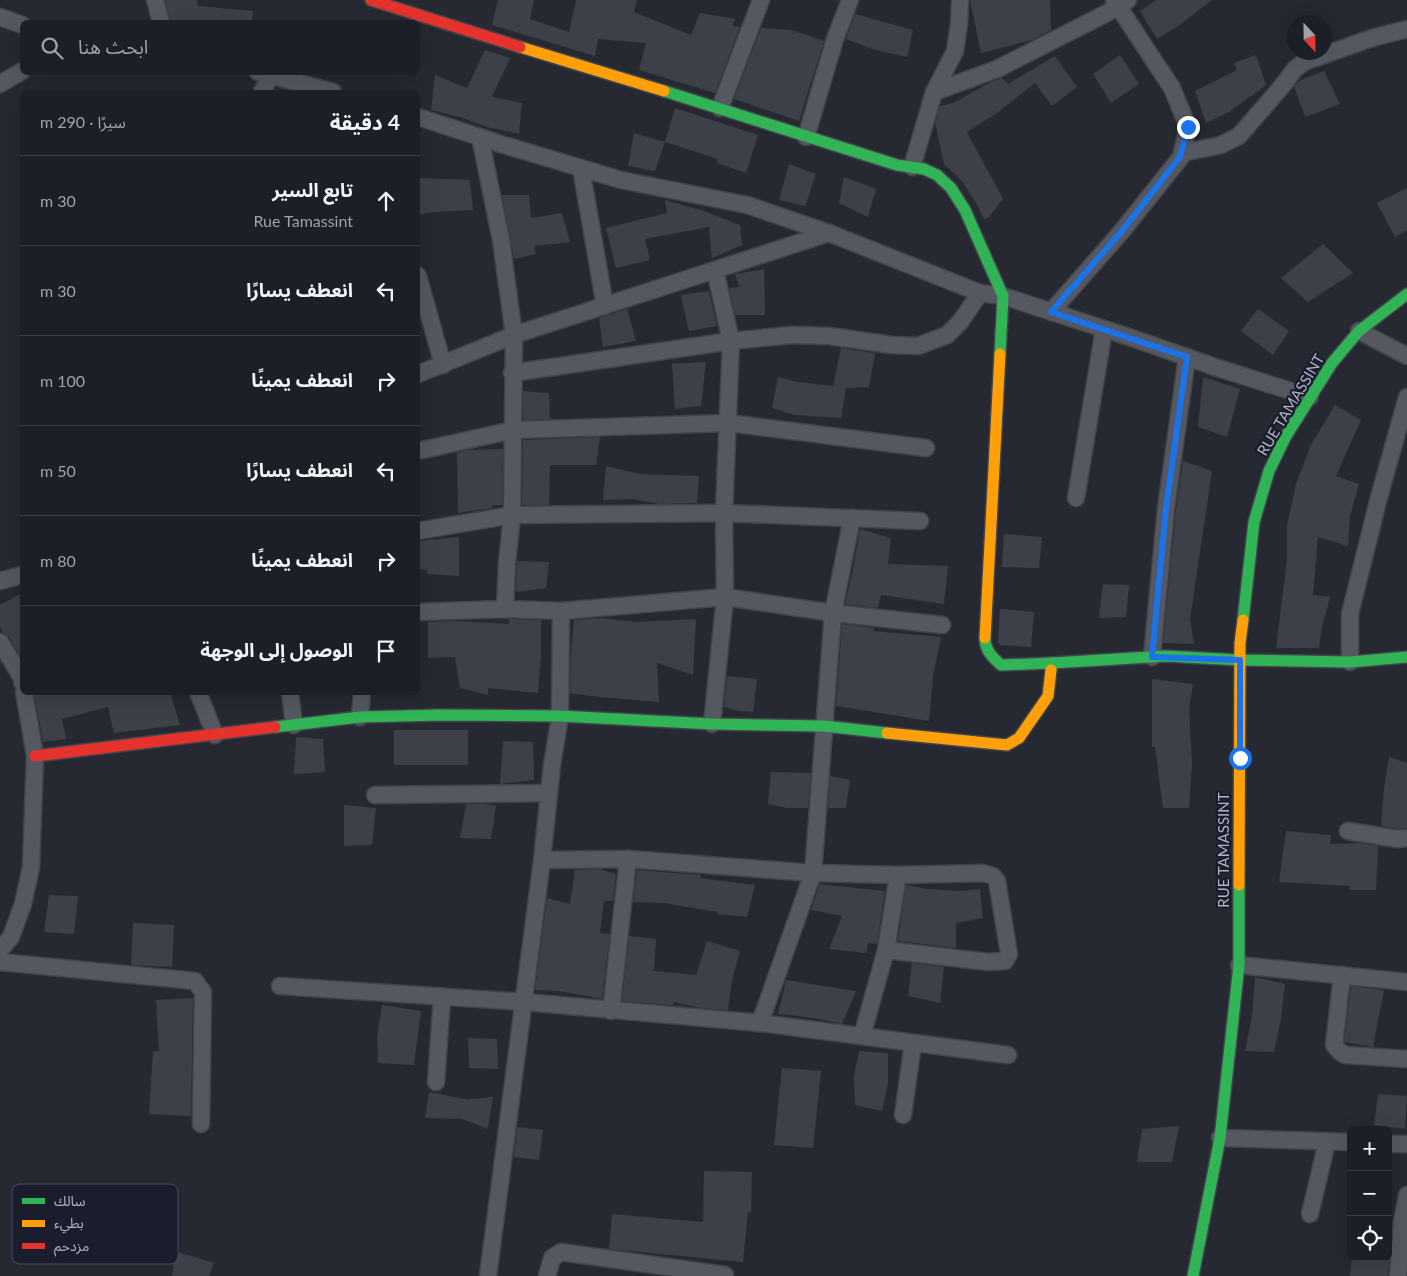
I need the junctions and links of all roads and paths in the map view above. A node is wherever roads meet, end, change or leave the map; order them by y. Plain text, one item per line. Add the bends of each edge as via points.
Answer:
1 (155, 0) edge
2 (371, 0) edge
3 (761, 0) edge
4 (850, 0) edge
5 (960, 0) edge
6 (1120, 2) edge
7 (0, 17) edge
8 (160, 20) edge
9 (20, 24) edge
10 (1407, 30) edge
11 (20, 72) edge
12 (264, 75) edge
13 (267, 75) edge
14 (0, 84) edge
15 (304, 88) edge
16 (262, 90) edge
17 (318, 90) edge
18 (934, 92) junction
19 (720, 108) junction
20 (420, 118) edge
21 (480, 137) junction
22 (806, 137) junction
23 (1182, 153) junction
24 (912, 167) junction
25 (581, 168) junction
26 (829, 233) junction
27 (715, 270) junction
28 (420, 283) edge
29 (980, 293) junction
30 (1407, 294) edge
31 (1003, 296) junction
32 (605, 306) junction
33 (1051, 312) junction
34 (1104, 329) junction
35 (1359, 330) junction
36 (514, 335) junction
37 (731, 341) junction
38 (1407, 356) edge
39 (1187, 357) junction
40 (443, 365) junction
41 (420, 373) edge
42 (512, 374) junction
43 (1407, 396) edge
44 (1310, 398) junction
45 (728, 423) junction
46 (513, 430) junction
47 (926, 448) dead end
48 (420, 451) edge
49 (1076, 498) dead end
50 (724, 513) junction
51 (512, 515) junction
52 (852, 518) junction
53 (920, 521) dead end
54 (420, 531) edge
55 (20, 575) edge
56 (0, 581) edge
57 (725, 597) junction
58 (505, 609) junction
59 (561, 611) junction
60 (420, 612) edge
61 (833, 613) junction
62 (942, 625) dead end
63 (0, 642) edge
64 (1152, 657) junction
65 (1407, 657) edge
66 (1240, 660) junction
67 (1350, 662) junction
68 (1052, 663) junction
69 (20, 678) edge
70 (25, 695) edge
71 (199, 695) edge
72 (290, 695) edge
73 (362, 695) edge
74 (560, 716) junction
75 (360, 717) junction
76 (712, 724) junction
77 (294, 725) junction
78 (824, 726) junction
79 (215, 734) junction
80 (35, 756) junction
81 (549, 793) junction
82 (375, 795) dead end
83 (1348, 831) dead end
84 (1407, 838) edge
85 (628, 859) junction
86 (542, 860) junction
87 (813, 873) junction
88 (898, 875) junction
89 (0, 950) edge
90 (886, 950) junction
91 (0, 962) edge
92 (1240, 965) junction
93 (1342, 975) junction
94 (1407, 982) edge
95 (280, 986) dead end
96 (442, 997) junction
97 (524, 1002) junction
98 (611, 1010) junction
99 (760, 1023) junction
100 (862, 1036) junction
101 (914, 1042) junction
102 (1008, 1055) dead end
103 (1407, 1059) edge
104 (436, 1082) dead end
105 (903, 1115) dead end
106 (201, 1124) dead end
107 (1220, 1138) junction
108 (1327, 1142) junction
109 (1347, 1142) edge
110 (1392, 1144) edge
111 (1407, 1144) edge
112 (1407, 1195) edge
113 (1310, 1214) dead end
114 (725, 1275) edge
115 (488, 1276) edge
116 (546, 1276) edge
117 (1193, 1276) edge
118 (1398, 1276) edge

1 - 8 street
2 - 19 street
3 - 19 street
4 - 22 street
5 - 18 street via 955,51
6 - 18 street via 997,70
6 - 23 street via 1172,88 1188,127
7 - 9 street
10 - 23 street via 1372,38 1304,62 1239,136 1221,145
11 - 14 street
12 - 16 street
13 - 15 street
15 - 17 street
18 - 24 street
19 - 22 street
20 - 21 street
21 - 25 street
21 - 36 street via 501,240
22 - 24 street
23 - 33 street via 1122,231
24 - 31 street via 937,175 951,188 966,210
25 - 26 street via 621,180 747,205
25 - 32 street
26 - 27 street
26 - 29 street
27 - 32 street
27 - 37 street
28 - 40 street
29 - 31 street
29 - 37 street via 961,321 946,335 918,346 792,335
30 - 35 street, RUE TAMASSINT
31 - 33 street
31 - 68 street via 985,646 1001,665
32 - 36 street
33 - 34 street
34 - 39 street
34 - 49 street
35 - 38 street
35 - 44 street, RUE TAMASSINT via 1332,363
36 - 40 street
36 - 42 street
37 - 42 street
37 - 45 street
39 - 44 street
39 - 64 street via 1166,508
40 - 41 street
42 - 46 street
43 - 67 street via 1350,614
44 - 66 street, RUE TAMASSINT via 1269,471 1254,522
45 - 46 street
45 - 47 street
45 - 50 street
46 - 48 street
46 - 51 street
50 - 51 street
50 - 52 street
50 - 57 street
51 - 54 street
51 - 58 street
52 - 53 street
52 - 61 street
55 - 56 street
57 - 59 street
57 - 61 street
57 - 76 street
58 - 59 street
58 - 60 street
59 - 74 street
61 - 62 street
61 - 78 street
63 - 69 street
64 - 66 street
64 - 68 street
65 - 67 street
66 - 67 street
66 - 92 street, RUE TAMASSINT
68 - 78 street via 1048,696 1019,738 1007,745
70 - 80 street
71 - 79 street
72 - 77 street
73 - 75 street
74 - 75 street
74 - 76 street
74 - 81 street
75 - 77 street
76 - 78 street
77 - 79 street
78 - 87 street
79 - 80 street
80 - 89 street via 31,867 20,913 10,937
81 - 82 street
81 - 86 street
83 - 84 street
85 - 86 street
85 - 87 street
85 - 98 street
86 - 97 street
87 - 88 street
87 - 99 street
88 - 90 street
88 - 90 street via 983,873 993,876 997,881 1009,954 1005,961 988,962
90 - 100 street
91 - 106 street via 195,981 203,992
92 - 93 street
92 - 107 street, RUE TAMASSINT
93 - 94 street
93 - 103 street via 1334,1045 1339,1052
95 - 96 street
96 - 97 street
96 - 104 street
97 - 98 street
97 - 115 street
98 - 99 street
99 - 100 street
100 - 101 street
101 - 102 street
101 - 105 street
107 - 108 street
107 - 117 street, RUE TAMASSINT
108 - 109 street
108 - 113 street
110 - 111 street
112 - 118 street
114 - 116 street via 561,1252 552,1258

